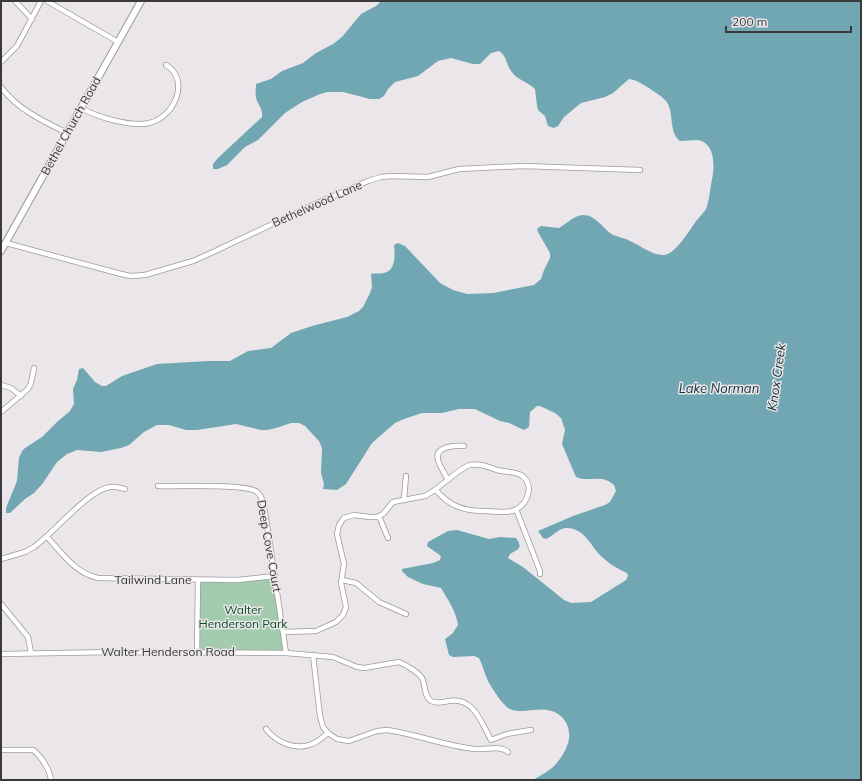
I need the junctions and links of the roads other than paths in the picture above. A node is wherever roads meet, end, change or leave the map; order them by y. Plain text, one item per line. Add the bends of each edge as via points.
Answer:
1 (15, 1) edge
2 (41, 1) edge
3 (47, 1) edge
4 (141, 1) edge
5 (32, 19) junction
6 (118, 42) junction
7 (1, 62) edge
8 (166, 66) dead end
9 (1, 87) edge
10 (81, 108) junction
11 (67, 133) junction
12 (640, 170) dead end
13 (6, 243) junction
14 (1, 251) edge
15 (34, 368) dead end
16 (1, 385) edge
17 (21, 396) junction
18 (1, 412) edge
19 (464, 446) dead end
20 (406, 476) dead end
21 (448, 480) junction
22 (158, 486) dead end
23 (125, 489) dead end
24 (436, 490) junction
25 (404, 499) junction
26 (516, 509) junction
27 (379, 516) junction
28 (47, 537) junction
29 (388, 538) dead end
30 (1, 559) edge
31 (540, 574) dead end
32 (275, 576) junction
33 (198, 580) junction
34 (342, 580) junction
35 (1, 604) edge
36 (406, 614) dead end
37 (283, 632) junction
38 (197, 652) junction
39 (31, 653) junction
40 (286, 653) junction
41 (1, 654) edge
42 (313, 655) junction
43 (266, 729) dead end
44 (531, 730) dead end
45 (328, 733) junction
46 (1, 750) edge
47 (508, 752) dead end
48 (51, 780) edge

1 - 5 street
2 - 5 street
3 - 6 street
4 - 6 street, Bethel Church Road
5 - 7 street via 17,46
6 - 10 street, Bethel Church Road
8 - 10 street via 176,73 178,90 173,106 159,120 134,124 100,116
9 - 11 street via 22,108
10 - 11 street, Bethel Church Road
11 - 13 street, Bethel Church Road
12 - 13 street, Bethelwood Lane via 523,166 459,169 428,177 382,177 283,218 211,253 169,269 138,276 121,274
13 - 14 street, Bethel Church Road
15 - 17 street via 31,383
16 - 17 street via 11,388
17 - 18 street
19 - 21 street via 451,446 438,453 438,461
20 - 25 street
21 - 24 street
21 - 26 street via 464,468 474,465 520,474 526,481 529,493
22 - 32 street, Deep Cove Court via 237,487 256,490 262,498
23 - 28 street via 114,486 96,492
24 - 25 street via 425,496
24 - 26 street via 449,503 463,509 503,512
25 - 27 street via 393,502
26 - 31 street
27 - 29 street
27 - 34 street via 349,516 339,525 338,536 344,564
28 - 30 street via 30,550
28 - 33 street, Tailwind Lane via 78,569 92,577
32 - 33 street, Tailwind Lane via 247,580
32 - 37 street, Deep Cove Court
33 - 38 street
34 - 36 street via 356,584 379,602
34 - 37 street via 346,607 341,619 316,631
35 - 39 street via 28,637
37 - 40 street, Deep Cove Court
38 - 39 street, Walter Henderson Road
38 - 40 street, Walter Henderson Road
39 - 41 street, Walter Henderson Road
40 - 42 street, Walter Henderson Road
42 - 44 street, Walter Henderson Road via 334,657 364,668 400,662 420,676 426,695 432,701 460,701 468,704 491,740 506,734
42 - 45 street via 320,716
43 - 45 street via 283,743 299,747 310,745
45 - 47 street via 337,739 349,741 387,730 476,749 504,749
46 - 48 street via 33,750 49,772

